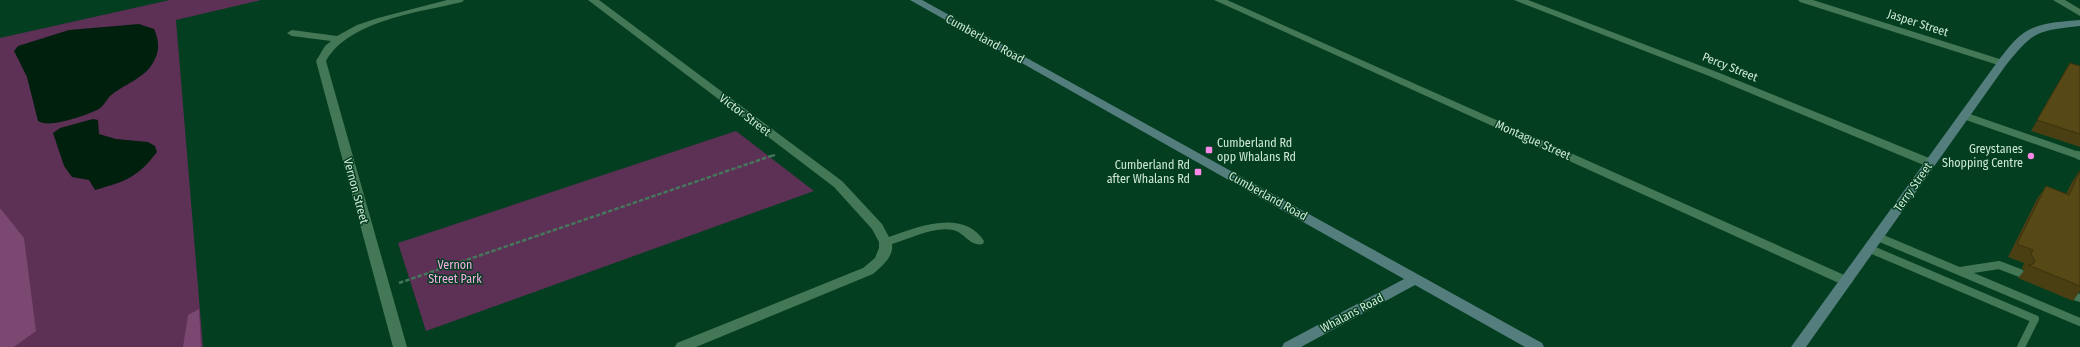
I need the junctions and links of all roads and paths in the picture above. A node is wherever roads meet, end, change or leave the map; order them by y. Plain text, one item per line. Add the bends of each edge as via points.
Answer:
1 (459, 0) edge
2 (593, 0) edge
3 (915, 0) edge
4 (1219, 0) edge
5 (1519, 0) edge
6 (1803, 0) edge
7 (2058, 0) edge
8 (2080, 13) edge
9 (2080, 22) edge
10 (292, 33) dead end
11 (338, 39) junction
12 (2002, 63) junction
13 (1965, 116) junction
14 (790, 149) junction
15 (2080, 156) edge
16 (1930, 163) junction
17 (1878, 237) junction
18 (978, 241) dead end
19 (885, 242) junction
20 (1870, 249) junction
21 (1959, 271) junction
22 (2020, 273) dead end
23 (1415, 279) junction
24 (1846, 281) junction
25 (383, 288) junction
26 (2080, 322) edge
27 (400, 347) edge
28 (682, 347) edge
29 (1289, 347) edge
30 (1537, 347) edge
31 (1798, 347) edge
32 (2021, 347) edge

1 - 11 street, Vernon Street via 376,21
2 - 14 street, Victor Street
3 - 23 street, Cumberland Road
4 - 24 street, Montague Street
5 - 16 street, Percy Street via 1713,74
6 - 12 street, Jasper Street
7 - 8 street
9 - 12 street, Terry Street via 2033,31 2023,38
10 - 11 street
11 - 25 street, Vernon Street via 326,50 322,61
12 - 13 street, Terry Street
13 - 15 lane
13 - 16 street, Terry Street
14 - 19 street, Victor Street via 838,184 877,227
14 - 25 path
16 - 17 street, Terry Street
17 - 20 street, Terry Street
17 - 21 lane
18 - 19 street via 958,227 949,226
19 - 28 street via 881,260 868,271
20 - 24 street, Terry Street
20 - 32 lane via 2035,319
21 - 22 lane via 1999,265
21 - 26 lane
23 - 29 street, Whalans Road
23 - 30 street, Cumberland Road
24 - 31 street, Terry Street
25 - 27 street, Vernon Street

